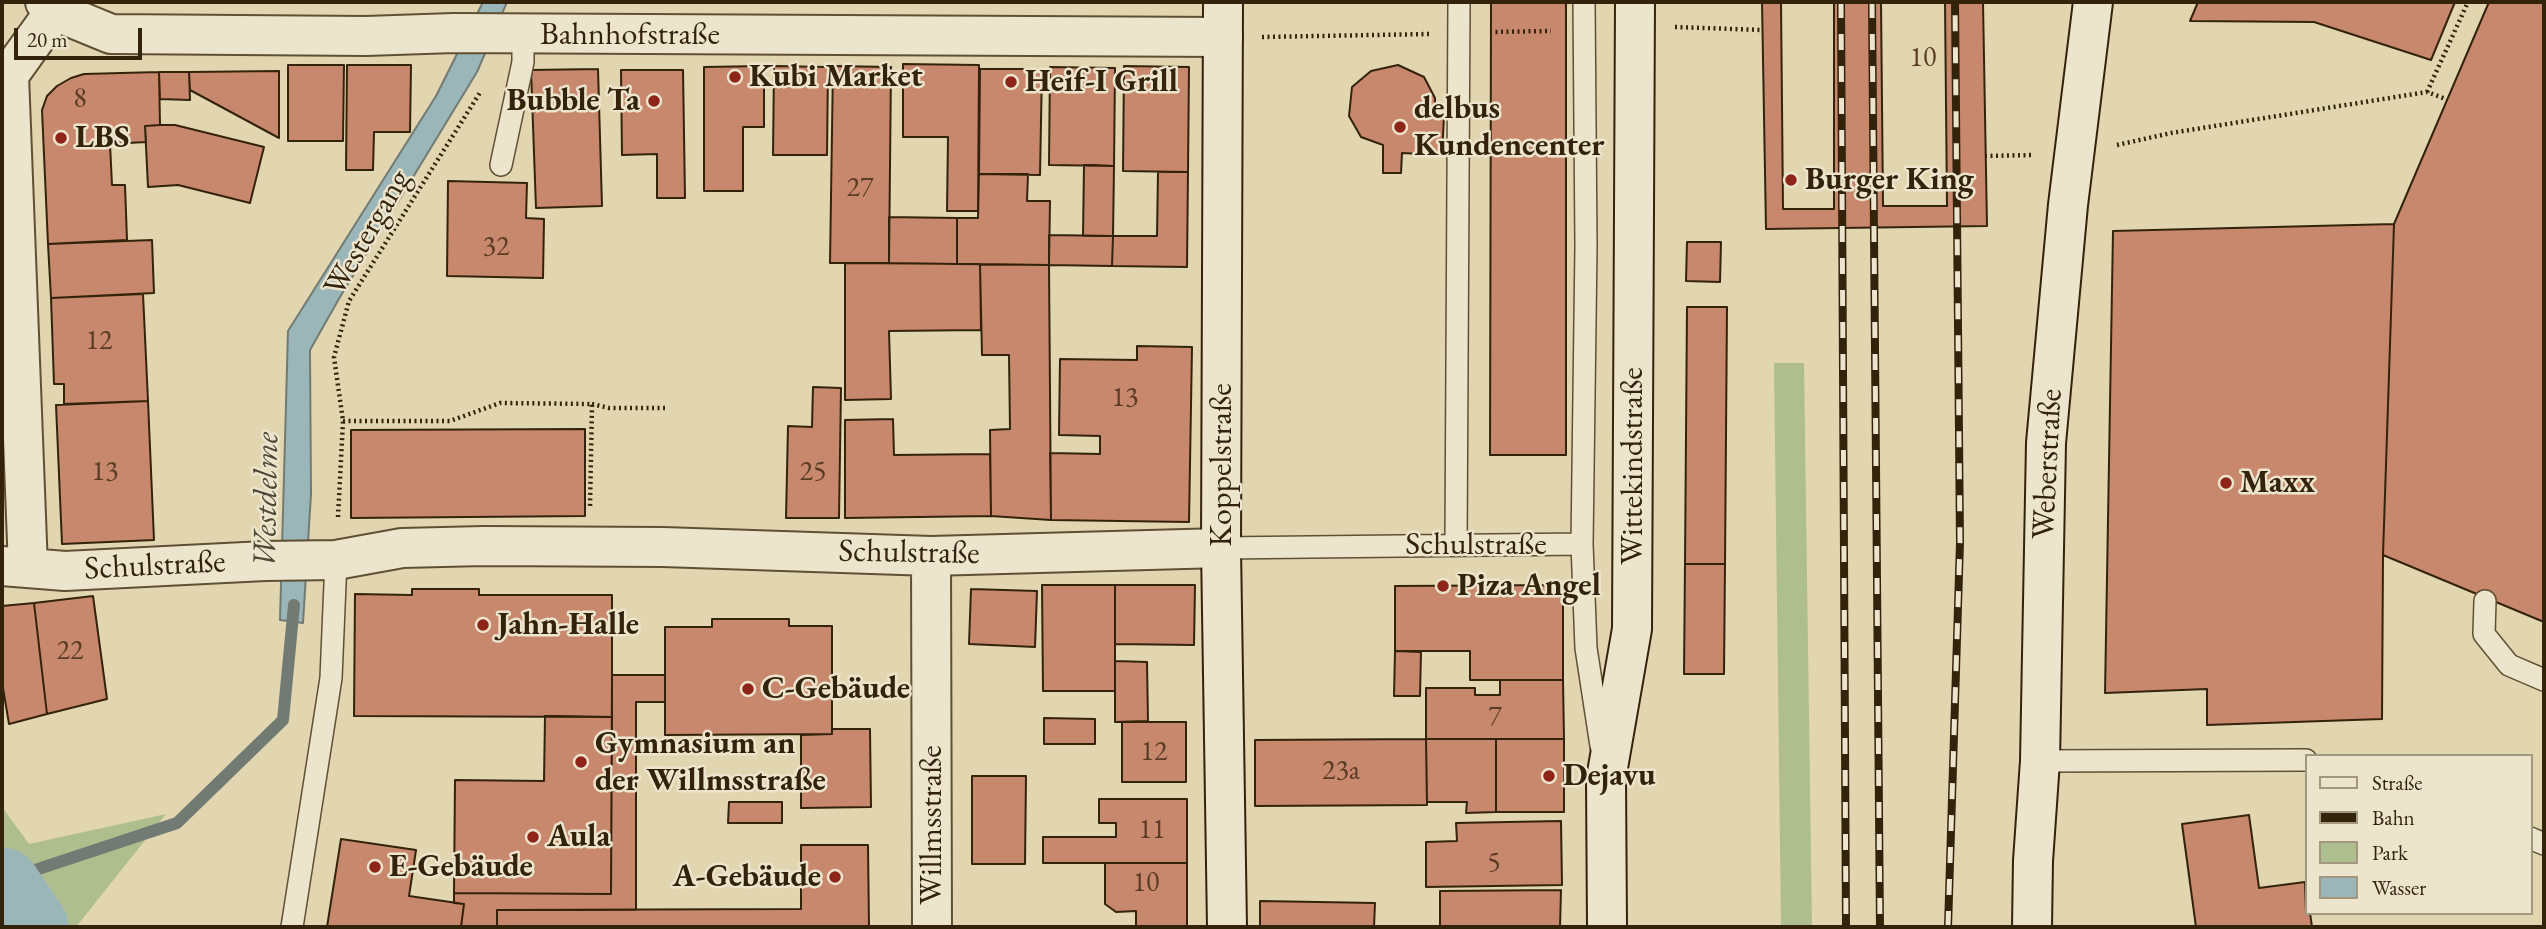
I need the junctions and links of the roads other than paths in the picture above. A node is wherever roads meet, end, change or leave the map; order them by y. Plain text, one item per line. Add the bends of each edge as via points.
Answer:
1 (1460, 2) edge
2 (1584, 2) edge
3 (1635, 2) edge
4 (2094, 2) edge
5 (53, 5) edge
6 (1223, 20) edge
7 (440, 23) edge
8 (512, 34) junction
9 (5, 76) edge
10 (501, 165) dead end
11 (1582, 544) junction
12 (1456, 545) junction
13 (1221, 548) junction
14 (931, 556) junction
15 (336, 560) junction
16 (15, 567) edge
17 (2485, 601) dead end
18 (2544, 680) edge
19 (2304, 760) edge
20 (2040, 761) junction
21 (1606, 779) junction
22 (292, 927) edge
23 (932, 927) edge
24 (1227, 927) edge
25 (1607, 927) edge
26 (2032, 927) edge

1 - 12 lane
2 - 11 lane
3 - 21 street, Wittekindstraße via 1632,629
4 - 20 street, Weberstraße via 2073,155 2046,443
5 - 7 street, Bahnhofstraße via 111,34 366,36
5 - 9 street
6 - 8 street, Bahnhofstraße
6 - 13 street, Koppelstraße
7 - 8 street, Bahnhofstraße
8 - 10 lane via 523,62
9 - 16 street
11 - 12 lane, Schulstraße
11 - 21 lane, Schulstraße via 1586,648
12 - 13 lane, Schulstraße
13 - 14 street, Schulstraße
13 - 24 street, Koppelstraße
14 - 15 street, Schulstraße via 590,546 402,548
14 - 23 street, Willmsstraße
15 - 16 street, Schulstraße via 65,571
15 - 22 lane via 331,678
17 - 18 lane via 2484,634 2509,665
19 - 20 lane
20 - 26 street, Weberstraße
21 - 25 street, Wittekindstraße

